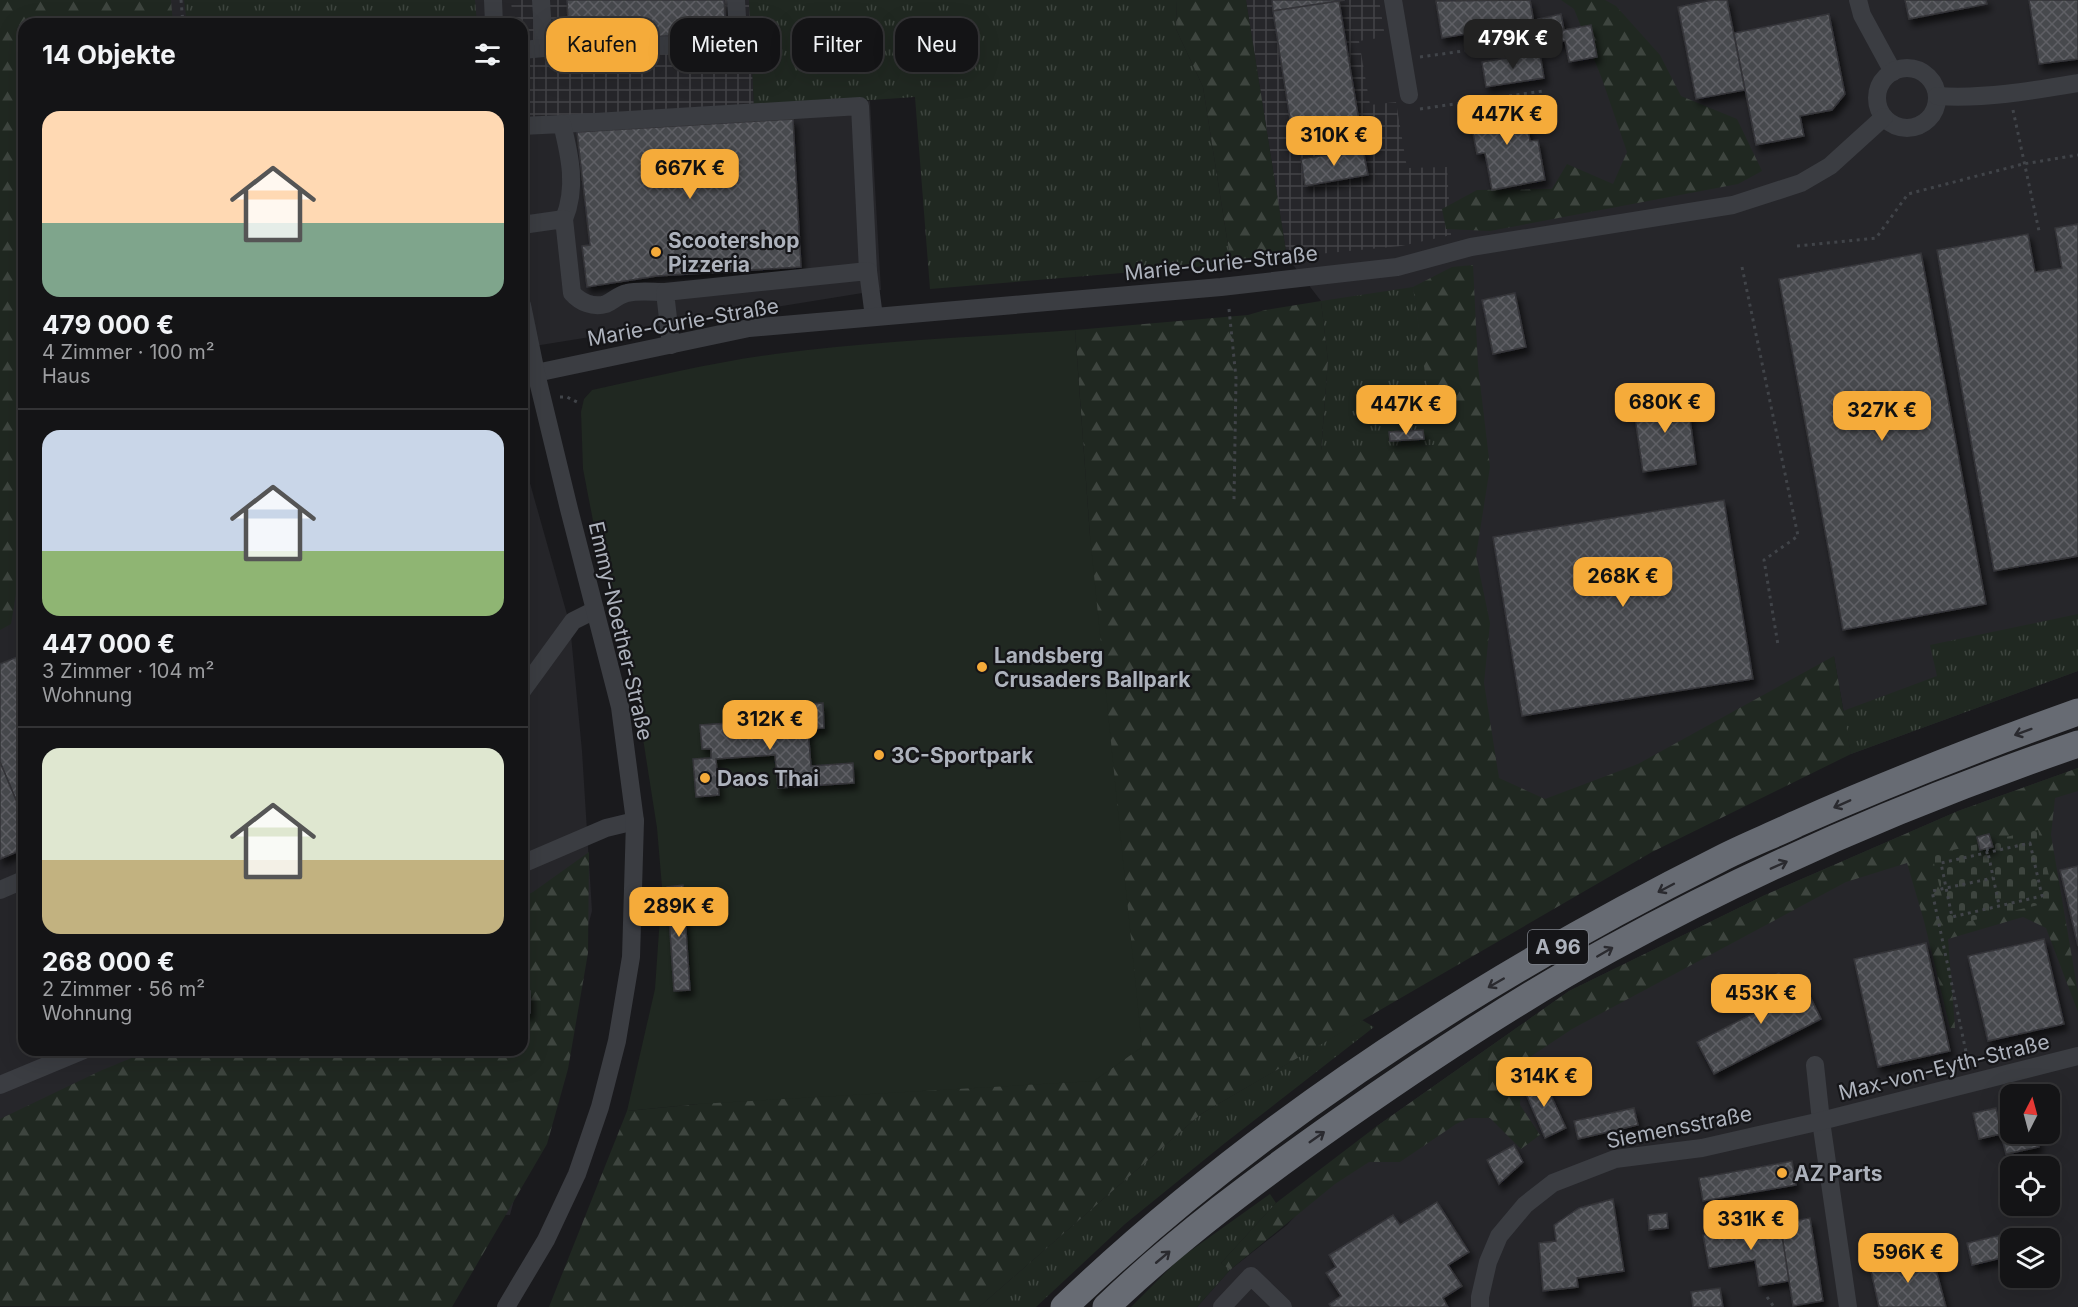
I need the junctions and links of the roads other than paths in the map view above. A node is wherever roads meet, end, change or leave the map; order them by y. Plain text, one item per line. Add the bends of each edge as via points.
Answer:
1 (493, 0) edge
2 (541, 0) edge
3 (736, 0) edge
4 (1393, 0) edge
5 (1858, 0) edge
6 (494, 18) edge
7 (544, 48) junction
8 (528, 49) edge
9 (1893, 72) junction
10 (2078, 83) edge
11 (1409, 95) road end
12 (1937, 96) junction
13 (1884, 117) junction
14 (562, 124) junction
15 (528, 126) edge
16 (564, 219) junction
17 (528, 224) edge
18 (868, 271) junction
19 (665, 292) junction
20 (874, 317) junction
21 (528, 334) edge
22 (671, 345) junction
23 (536, 373) junction
24 (595, 610) junction
25 (528, 683) edge
26 (2078, 712) edge
27 (2078, 744) edge
28 (635, 821) junction
29 (528, 861) edge
30 (18, 882) edge
31 (0, 890) edge
32 (70, 1056) edge
33 (2078, 1056) edge
34 (1815, 1065) dead end
35 (0, 1086) edge
36 (1821, 1121) junction
37 (506, 1307) edge
38 (1064, 1307) edge
39 (1106, 1307) edge
40 (1222, 1307) edge
41 (1283, 1307) edge
42 (1480, 1307) edge
43 (1848, 1307) edge

1 - 6 street
2 - 7 street
3 - 7 street via 735,38 723,44
4 - 11 street
5 - 9 street
7 - 8 street
9 - 12 street via 1922,72 1935,87
9 - 13 street via 1878,92
10 - 12 street via 1970,98
12 - 13 street via 1933,114 1918,126 1900,127
13 - 20 street, Marie-Curie-Straße via 1830,166 1801,183 1733,205 1471,248 1397,267 1221,287
14 - 15 street
14 - 16 street via 570,155 572,187
14 - 18 street via 860,106
16 - 17 street
16 - 19 street via 572,293 580,302 606,304 628,292
18 - 19 street
18 - 20 street
19 - 22 street
20 - 22 street, Marie-Curie-Straße via 749,328
21 - 23 street, Emmy-Noether-Straße
22 - 23 street, Marie-Curie-Straße
23 - 24 street, Emmy-Noether-Straße
24 - 25 street via 573,621
24 - 28 street, Emmy-Noether-Straße via 620,707
26 -> 38 highway, A 96 via 1866,793 1722,858 1486,988 1357,1072 1252,1148 1162,1220
39 -> 27 highway, A 96 via 1288,1157 1495,1017 1610,949 1739,883 1879,820
28 - 29 street via 606,828
28 - 37 street, Emmy-Noether-Straße via 631,957 617,1041 600,1107 577,1174 546,1240
30 - 31 street
32 - 35 street
33 - 36 street, Max-von-Eyth-Straße
34 - 36 street
36 - 42 street, Siemensstraße via 1702,1148 1615,1159 1553,1183 1525,1205 1500,1236 1488,1262
36 - 43 street
40 - 41 street via 1251,1276

